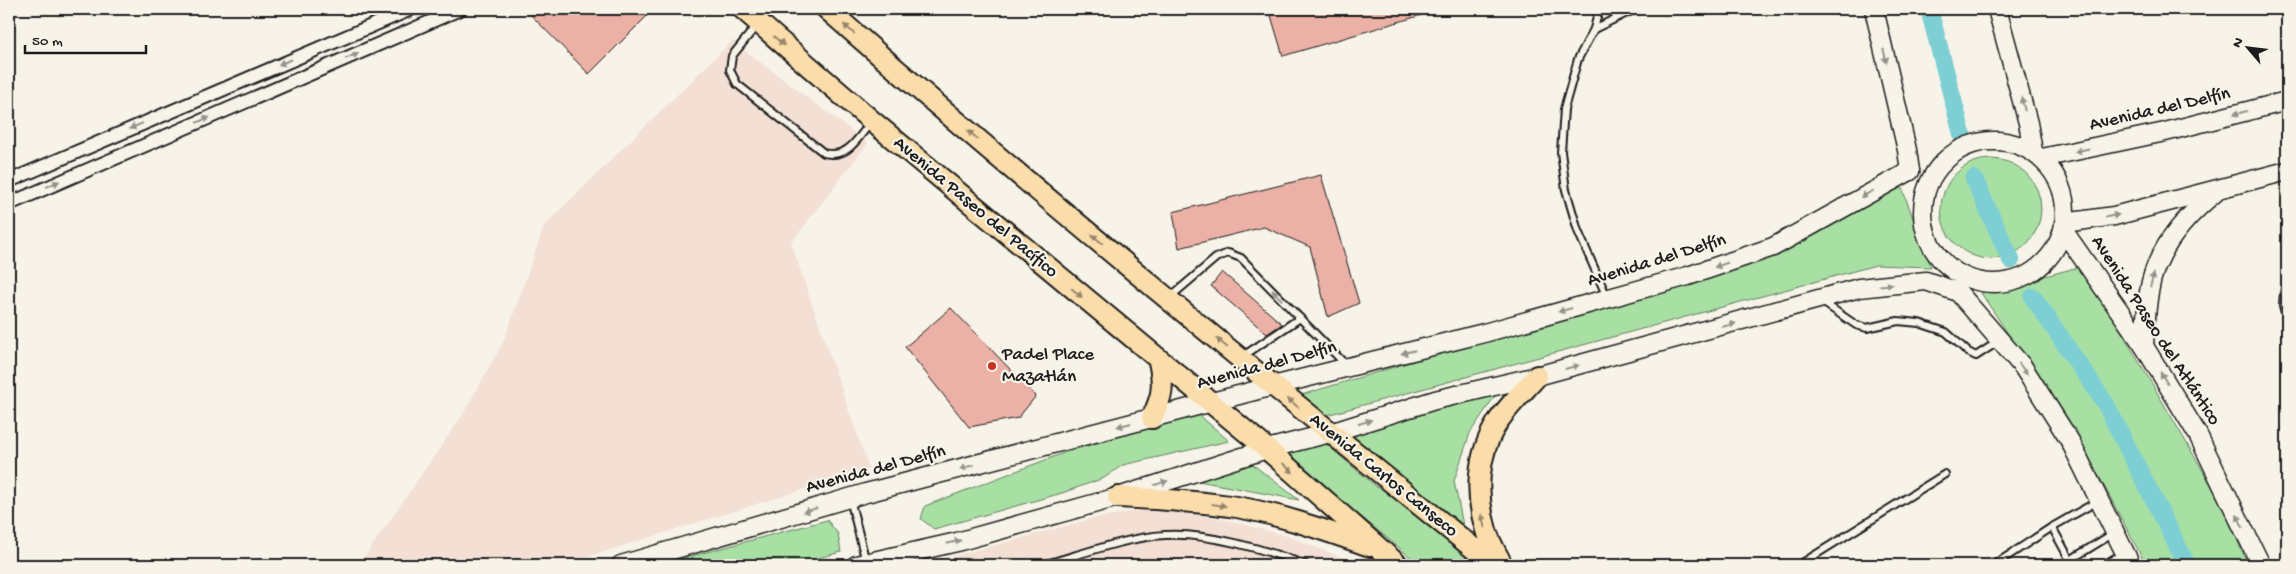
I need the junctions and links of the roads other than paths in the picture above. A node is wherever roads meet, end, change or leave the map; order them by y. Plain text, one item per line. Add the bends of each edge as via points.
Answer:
1 (411, 9) edge
2 (460, 9) edge
3 (743, 9) edge
4 (827, 9) edge
5 (1599, 9) edge
6 (1641, 9) edge
7 (1874, 9) edge
8 (1997, 9) edge
9 (759, 23) junction
10 (1594, 29) junction
11 (2287, 100) edge
12 (165, 114) junction
13 (872, 121) junction
14 (173, 132) junction
15 (2038, 155) junction
16 (1910, 171) junction
17 (2287, 171) edge
18 (1930, 180) junction
19 (9, 181) edge
20 (2219, 189) junction
21 (9, 204) edge
22 (2064, 226) junction
23 (1960, 284) junction
24 (2287, 292) edge
25 (1168, 298) junction
26 (1608, 298) junction
27 (1820, 300) junction
28 (2287, 309) edge
29 (1300, 318) junction
30 (2000, 340) junction
31 (2144, 346) junction
32 (1240, 358) junction
33 (1160, 361) junction
34 (1348, 367) junction
35 (1538, 376) junction
36 (1273, 386) junction
37 (1210, 404) junction
38 (1152, 418) junction
39 (1330, 433) junction
40 (1267, 449) junction
41 (1945, 474) dead end
42 (1118, 497) junction
43 (850, 498) junction
44 (2099, 501) junction
45 (2052, 527) junction
46 (2115, 532) junction
47 (1379, 550) junction
48 (919, 558) edge
49 (2128, 559) edge
50 (2070, 560) junction
51 (863, 564) edge
52 (620, 565) edge
53 (1043, 565) edge
54 (1306, 565) edge
55 (1398, 565) edge
56 (1494, 565) edge
57 (1502, 565) edge
58 (1798, 565) edge
59 (1994, 565) edge
60 (2062, 565) edge
61 (2104, 565) edge
62 (2261, 565) edge

1 -> 12 street
14 -> 2 street
3 - 9 main road, Avenida Paseo del Pacífico
25 -> 4 main road
5 - 10 lane
6 - 10 lane
7 -> 16 street
15 -> 8 street
9 -> 13 main road, Avenida Paseo del Pacífico
9 - 13 lane via 732,56 730,70 737,84 824,153 836,156 846,152
10 - 26 lane via 1578,59 1564,109 1560,152 1566,190 1578,231
11 -> 15 street, Avenida del Delfín via 2165,132
12 - 14 street
12 -> 19 street
13 -> 33 main road, Avenida Paseo del Pacífico
21 -> 14 street
15 - 18 street via 2011,142 1987,140 1964,147 1951,156
15 - 22 street via 2057,177 2064,200
16 - 18 street
16 -> 26 street, Avenida del Delfín via 1773,247 1688,276
17 - 20 street
18 - 23 street via 1924,208 1927,235 1935,252
22 -> 20 street
31 -> 20 street via 2154,269 2182,224
22 - 23 street via 2055,249 2041,265 2024,276 2004,282
22 - 31 street, Avenida Paseo del Atlántico
27 -> 23 street via 1859,288 1926,282
23 - 30 street
24 - 28 street
29 -> 25 lane via 1241,258 1228,253 1216,258
32 -> 25 main road
26 -> 34 street, Avenida del Delfín
27 - 30 lane via 1856,325 1867,328 1898,321 1919,323 1946,332 1976,356
35 -> 27 street
29 - 32 lane
29 - 34 lane
30 -> 44 street via 2023,367 2070,441
62 -> 31 street, Avenida Paseo del Atlántico via 2198,435
32 - 36 main road
33 - 37 main road, Avenida Paseo del Pacífico
33 - 38 main road via 1162,392
34 - 36 street, Avenida del Delfín
39 -> 35 street via 1435,400
57 -> 35 main road via 1486,532 1481,512 1481,458 1498,423
36 - 37 street, Avenida del Delfín
39 -> 36 main road, Avenida Carlos Canseco
37 - 38 street, Avenida del Delfín
37 - 40 main road
38 -> 43 street, Avenida del Delfín
39 - 40 street
39 - 56 main road, Avenida Carlos Canseco
42 -> 40 street
40 -> 47 main road
41 - 58 lane
42 -> 47 main road via 1238,507 1292,520
48 -> 42 street
43 - 51 lane
43 -> 52 street, Avenida del Delfín
44 - 45 lane
44 - 46 street
45 - 50 lane
45 - 59 lane
46 - 49 street
46 - 50 lane
47 - 55 main road
48 - 51 street
49 - 61 lane
50 - 60 lane
53 - 54 lane via 1133,541 1163,535 1190,535 1253,548

